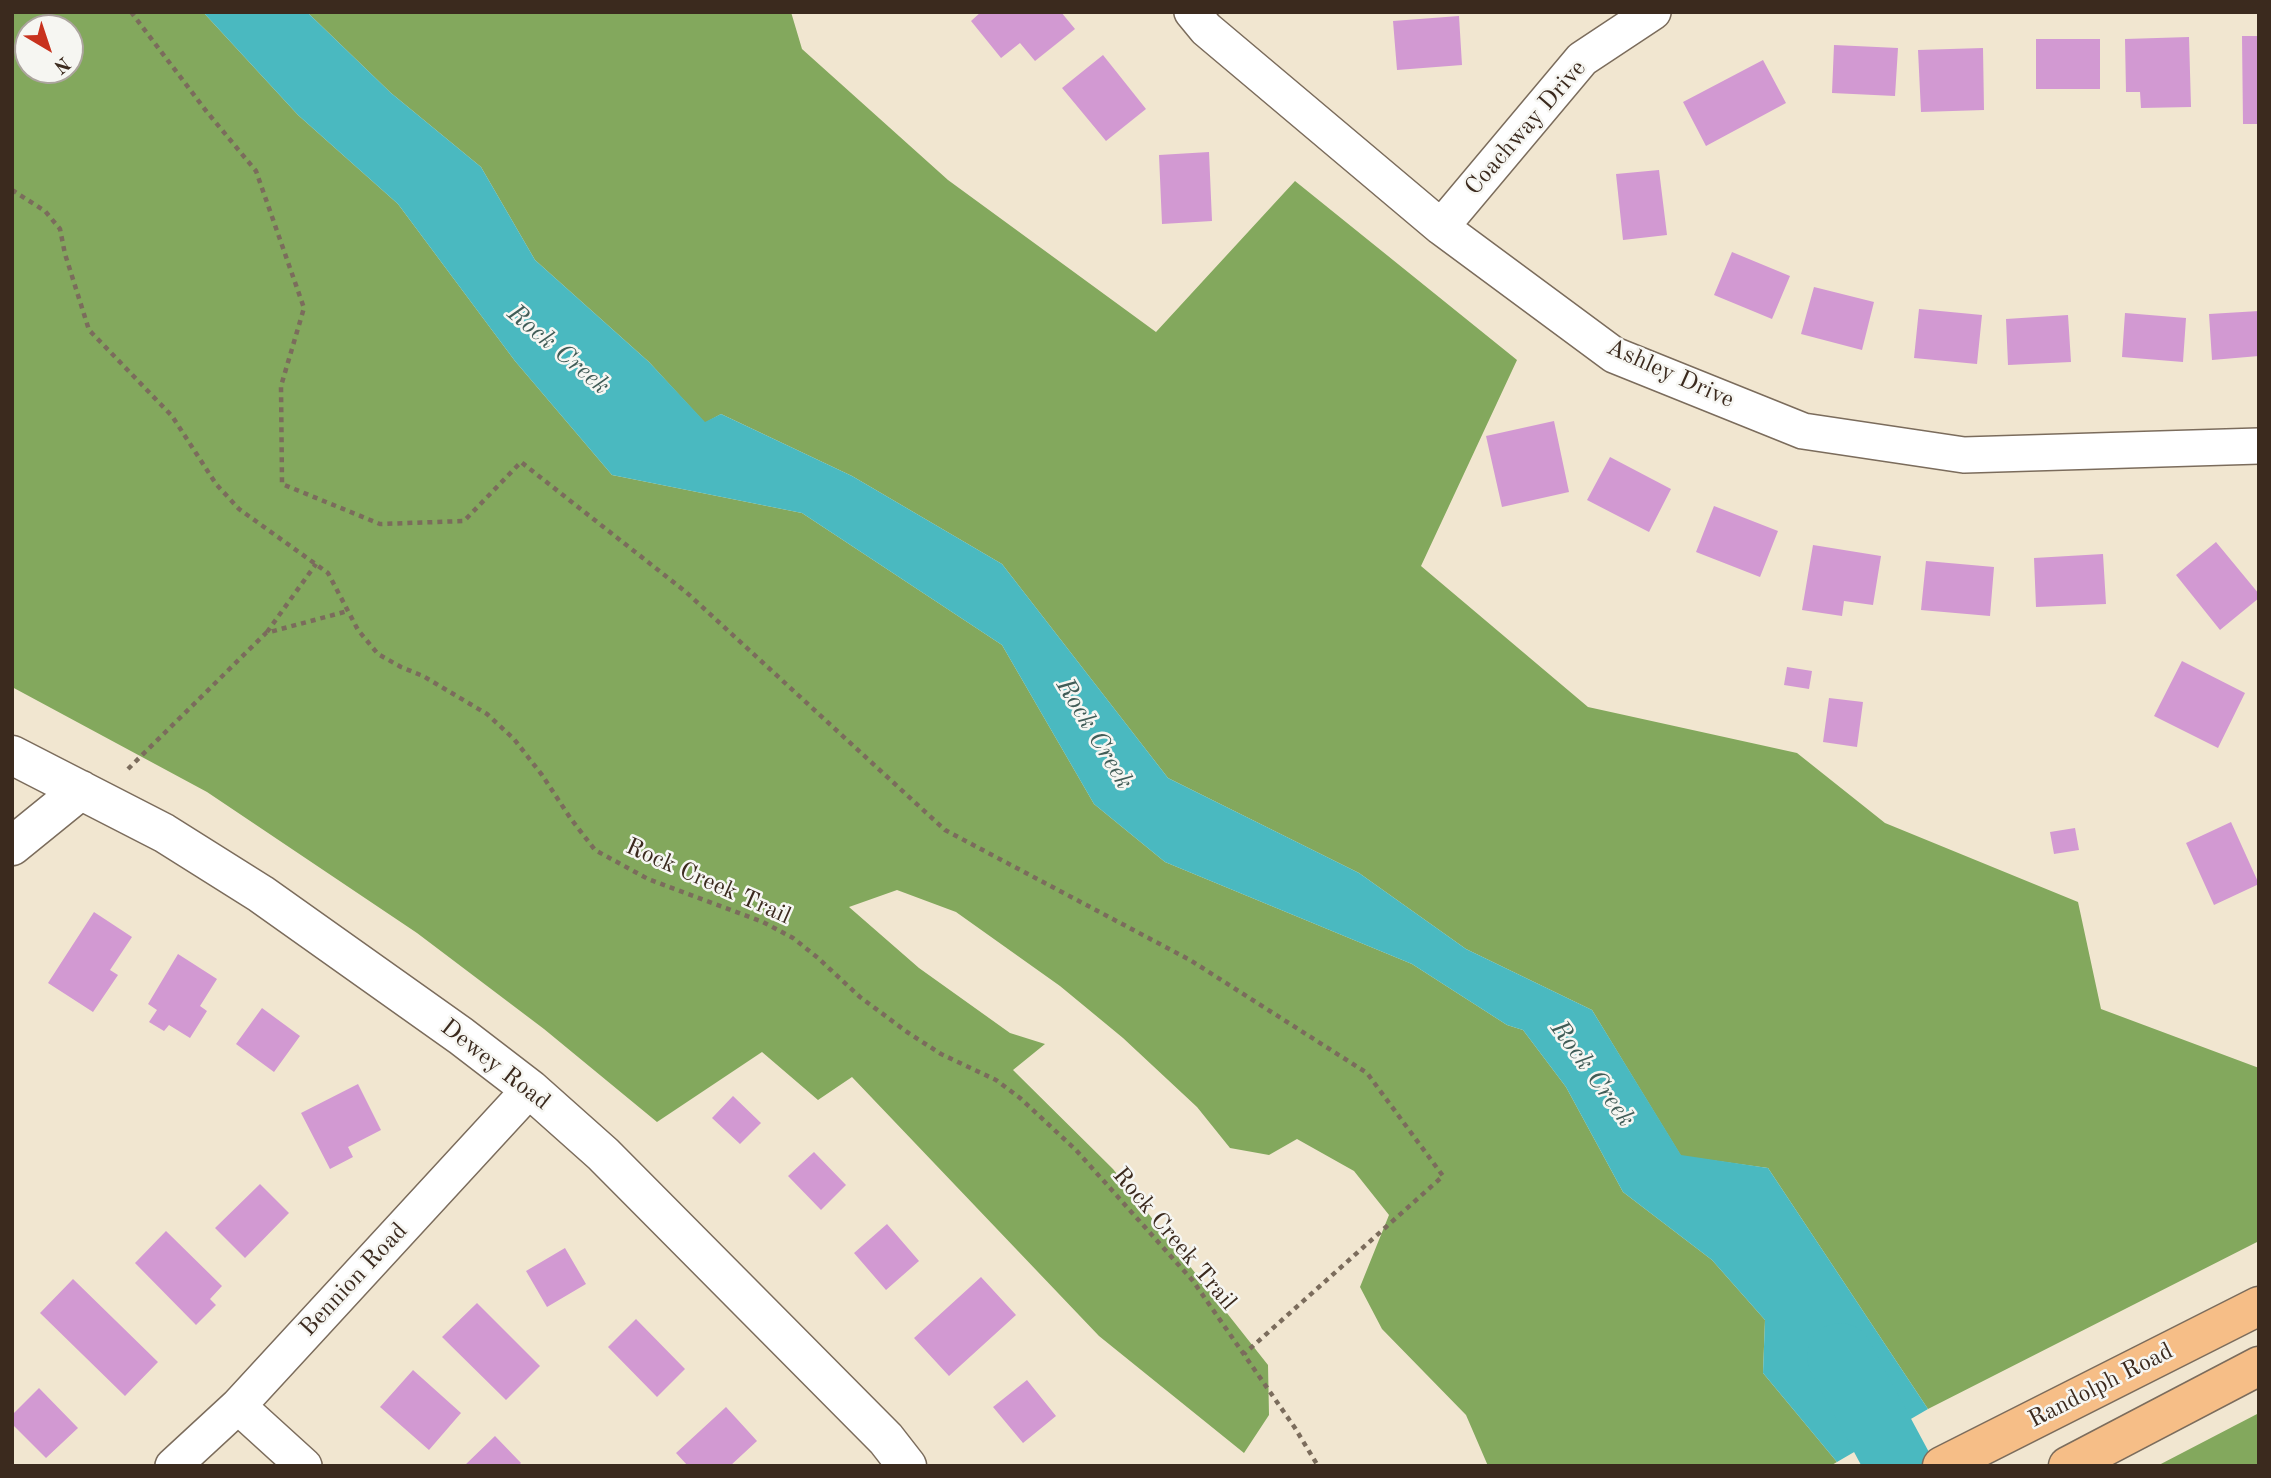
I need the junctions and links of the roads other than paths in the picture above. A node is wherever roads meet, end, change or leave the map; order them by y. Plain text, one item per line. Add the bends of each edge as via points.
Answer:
1 (1192, 12) edge
2 (1653, 12) edge
3 (1441, 227) junction
4 (2259, 446) edge
5 (12, 755) edge
6 (81, 790) junction
7 (12, 846) edge
8 (530, 1089) junction
9 (2259, 1306) edge
10 (2259, 1366) edge
11 (238, 1406) junction
12 (1955, 1460) edge
13 (173, 1466) edge
14 (304, 1466) edge
15 (906, 1466) edge
16 (2068, 1466) edge

1 - 3 street, Ashley Drive via 1206,29
2 - 3 street, Coachway Drive via 1582,59
3 - 4 street, Ashley Drive via 1614,355 1803,431 1964,455
5 - 6 street, Dewey Road
6 - 7 street
6 - 8 street, Dewey Road via 164,833 261,894
8 - 11 street, Bennion Road
8 - 15 street, Dewey Road via 632,1183 886,1439
9 - 12 main road, Randolph Road
10 - 16 main road
11 - 13 street, Bennion Road
11 - 14 street

